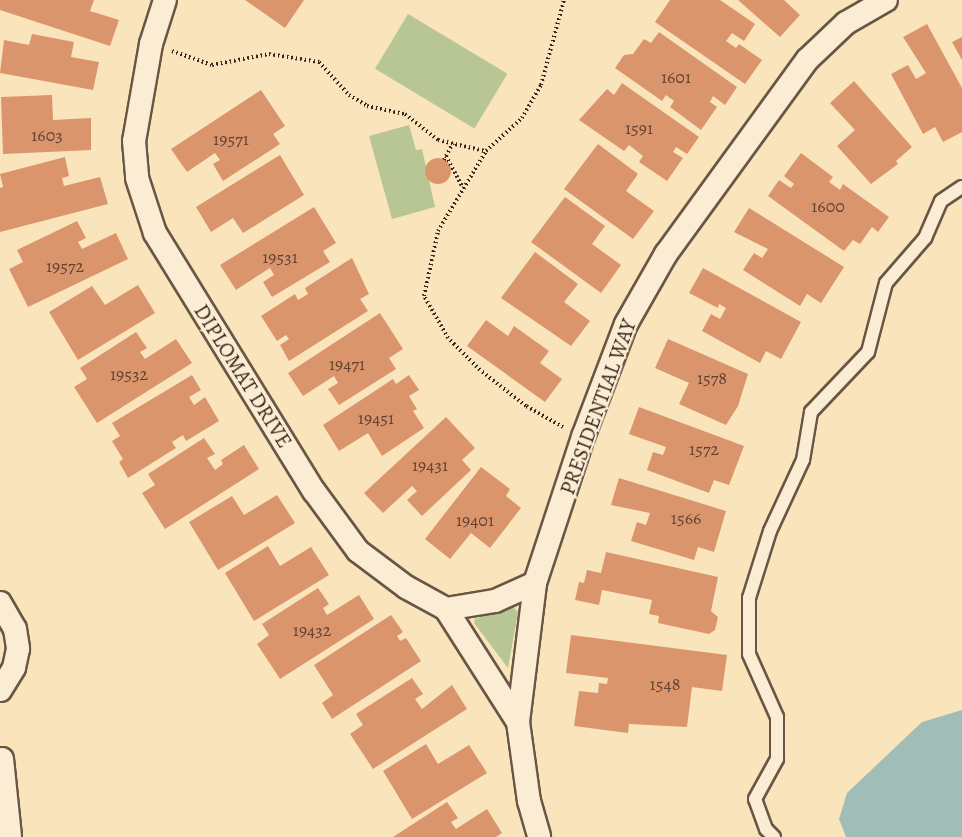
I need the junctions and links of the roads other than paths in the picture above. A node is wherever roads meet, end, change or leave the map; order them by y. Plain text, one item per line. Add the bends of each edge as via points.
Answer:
1 (165, 0) edge
2 (886, 0) edge
3 (962, 187) edge
4 (535, 584) junction
5 (0, 603) edge
6 (446, 609) junction
7 (0, 690) edge
8 (518, 722) junction
9 (2, 759) dead end
10 (10, 837) edge
11 (539, 837) edge
12 (774, 837) edge

1 - 6 street, DIPLOMAT DRIVE via 151,44 135,141 137,178 155,233 314,491 358,551 406,587
2 - 4 street, PRESIDENTIAL WAY via 846,23 807,60 666,254 626,324 583,437
3 - 12 lane via 941,201 925,238 886,284 868,352 811,412 803,460 770,531 749,598 749,654 777,717 777,759 755,799 766,829
4 - 6 street via 495,601
4 - 8 street, PRESIDENTIAL WAY
5 - 7 street via 15,629 18,649 14,668
6 - 8 street, PRESIDENTIAL WAY
8 - 11 street, PRESIDENTIAL WAY via 529,801
9 - 10 street

